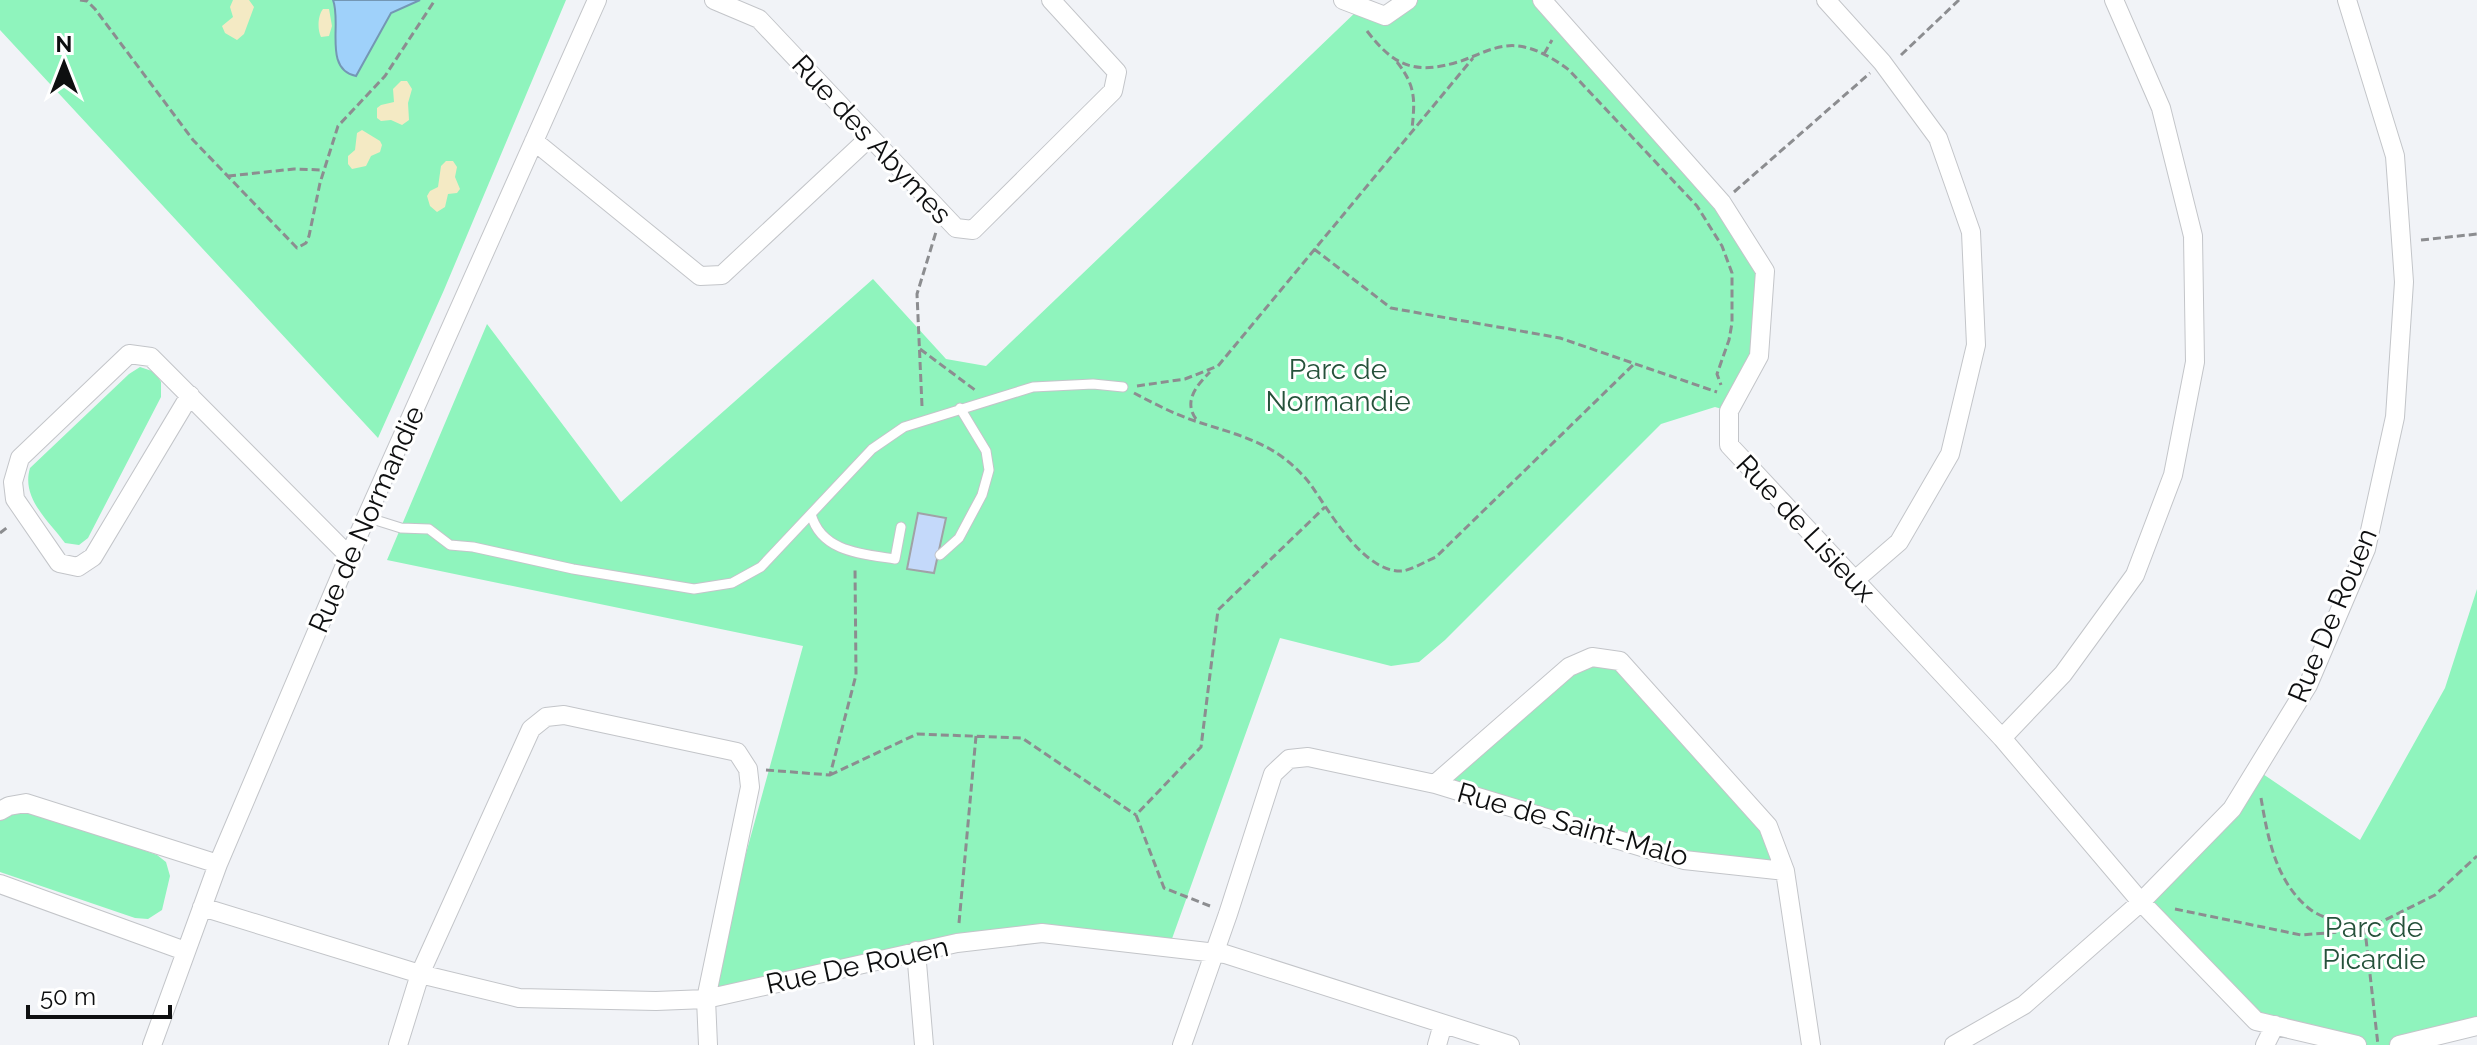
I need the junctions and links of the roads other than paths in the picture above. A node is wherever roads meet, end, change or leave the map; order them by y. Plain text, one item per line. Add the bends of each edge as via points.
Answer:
1 (597, 0) edge
2 (714, 0) edge
3 (1051, 0) edge
4 (1408, 0) edge
5 (1542, 0) edge
6 (1826, 0) edge
7 (2114, 0) edge
8 (2347, 0) edge
9 (1351, 4) edge
10 (869, 138) junction
11 (534, 141) junction
12 (1123, 387) road end
13 (190, 395) junction
14 (960, 408) junction
15 (811, 514) junction
16 (366, 517) junction
17 (901, 527) dead end
18 (940, 555) dead end
19 (349, 556) junction
20 (1855, 580) junction
21 (2002, 738) junction
22 (1435, 784) junction
23 (0, 811) edge
24 (218, 864) junction
25 (1785, 871) junction
26 (0, 884) edge
27 (2141, 902) junction
28 (202, 907) junction
29 (185, 951) junction
30 (916, 951) junction
31 (1215, 953) junction
32 (420, 974) junction
33 (706, 999) junction
34 (1443, 1024) junction
35 (2275, 1025) junction
36 (2477, 1026) edge
37 (152, 1045) edge
38 (398, 1045) edge
39 (708, 1045) edge
40 (924, 1045) edge
41 (1182, 1045) edge
42 (1437, 1045) edge
43 (1510, 1045) edge
44 (1811, 1045) edge
45 (1954, 1045) edge
46 (2265, 1045) edge
47 (2357, 1045) edge
48 (2399, 1045) edge

1 - 11 street, Rue de Normandie
2 - 10 street, Rue des Abymes via 759,19
3 - 10 street, Rue des Abymes via 1117,72 1113,91 973,230 956,228
4 - 9 street via 1385,16
5 - 20 street, Rue de Lisieux via 1722,203 1765,271 1759,356 1729,411 1729,445
6 - 20 street via 1938,138 1971,232 1976,345 1950,454 1899,542
7 - 21 street via 2161,108 2193,236 2195,362 2173,475 2135,575 2063,674
8 - 27 street, Rue De Rouen via 2395,156 2404,282 2395,417 2366,549 2308,685 2257,770 2232,809
10 - 11 street via 722,275 700,276
11 - 16 street, Rue de Normandie
12 - 14 lane via 1033,387
13 - 13 street via 151,357 129,354 20,458 13,482 15,499 59,563 78,567 93,557
13 - 19 street
14 - 15 lane via 904,427 872,449
14 - 18 lane via 986,451 989,470 959,538
15 - 16 lane via 761,567 732,583 694,589 457,547 429,529 401,528
15 - 17 lane via 814,527 834,546 895,559
16 - 19 street, Rue de Normandie
19 - 24 street, Rue de Normandie
20 - 21 street, Rue de Lisieux
21 - 27 street, Rue de Lisieux
22 - 25 street, Rue de Saint-Malo via 1684,860
22 - 25 street, Rue de Saint-Malo via 1569,667 1592,657 1620,661 1768,826
22 - 31 street, Rue de Saint-Malo via 1308,757 1289,759 1273,774
23 - 24 street via 26,803
24 - 28 street, Rue de Normandie
25 - 44 street
26 - 29 street
27 - 35 street, Rue de Lisieux via 2256,1021
27 - 45 street, Rue De Rouen via 2024,1005
28 - 29 street, Rue de Normandie
28 - 32 street, Rue De Rouen
29 - 37 street, Rue de Normandie
30 - 31 street, Rue De Rouen via 1042,933
30 - 33 street, Rue De Rouen
30 - 40 street
31 - 34 street, Rue De Rouen
31 - 41 street, Rue de Saint-Malo
32 - 33 street, Rue De Rouen via 519,998
32 - 33 street via 531,729 546,717 564,715 737,752 748,769 750,787
32 - 38 street
33 - 39 street
34 - 42 street
34 - 43 street, Rue De Rouen
35 - 46 street
35 - 47 street, Rue de Lisieux
36 - 48 street

